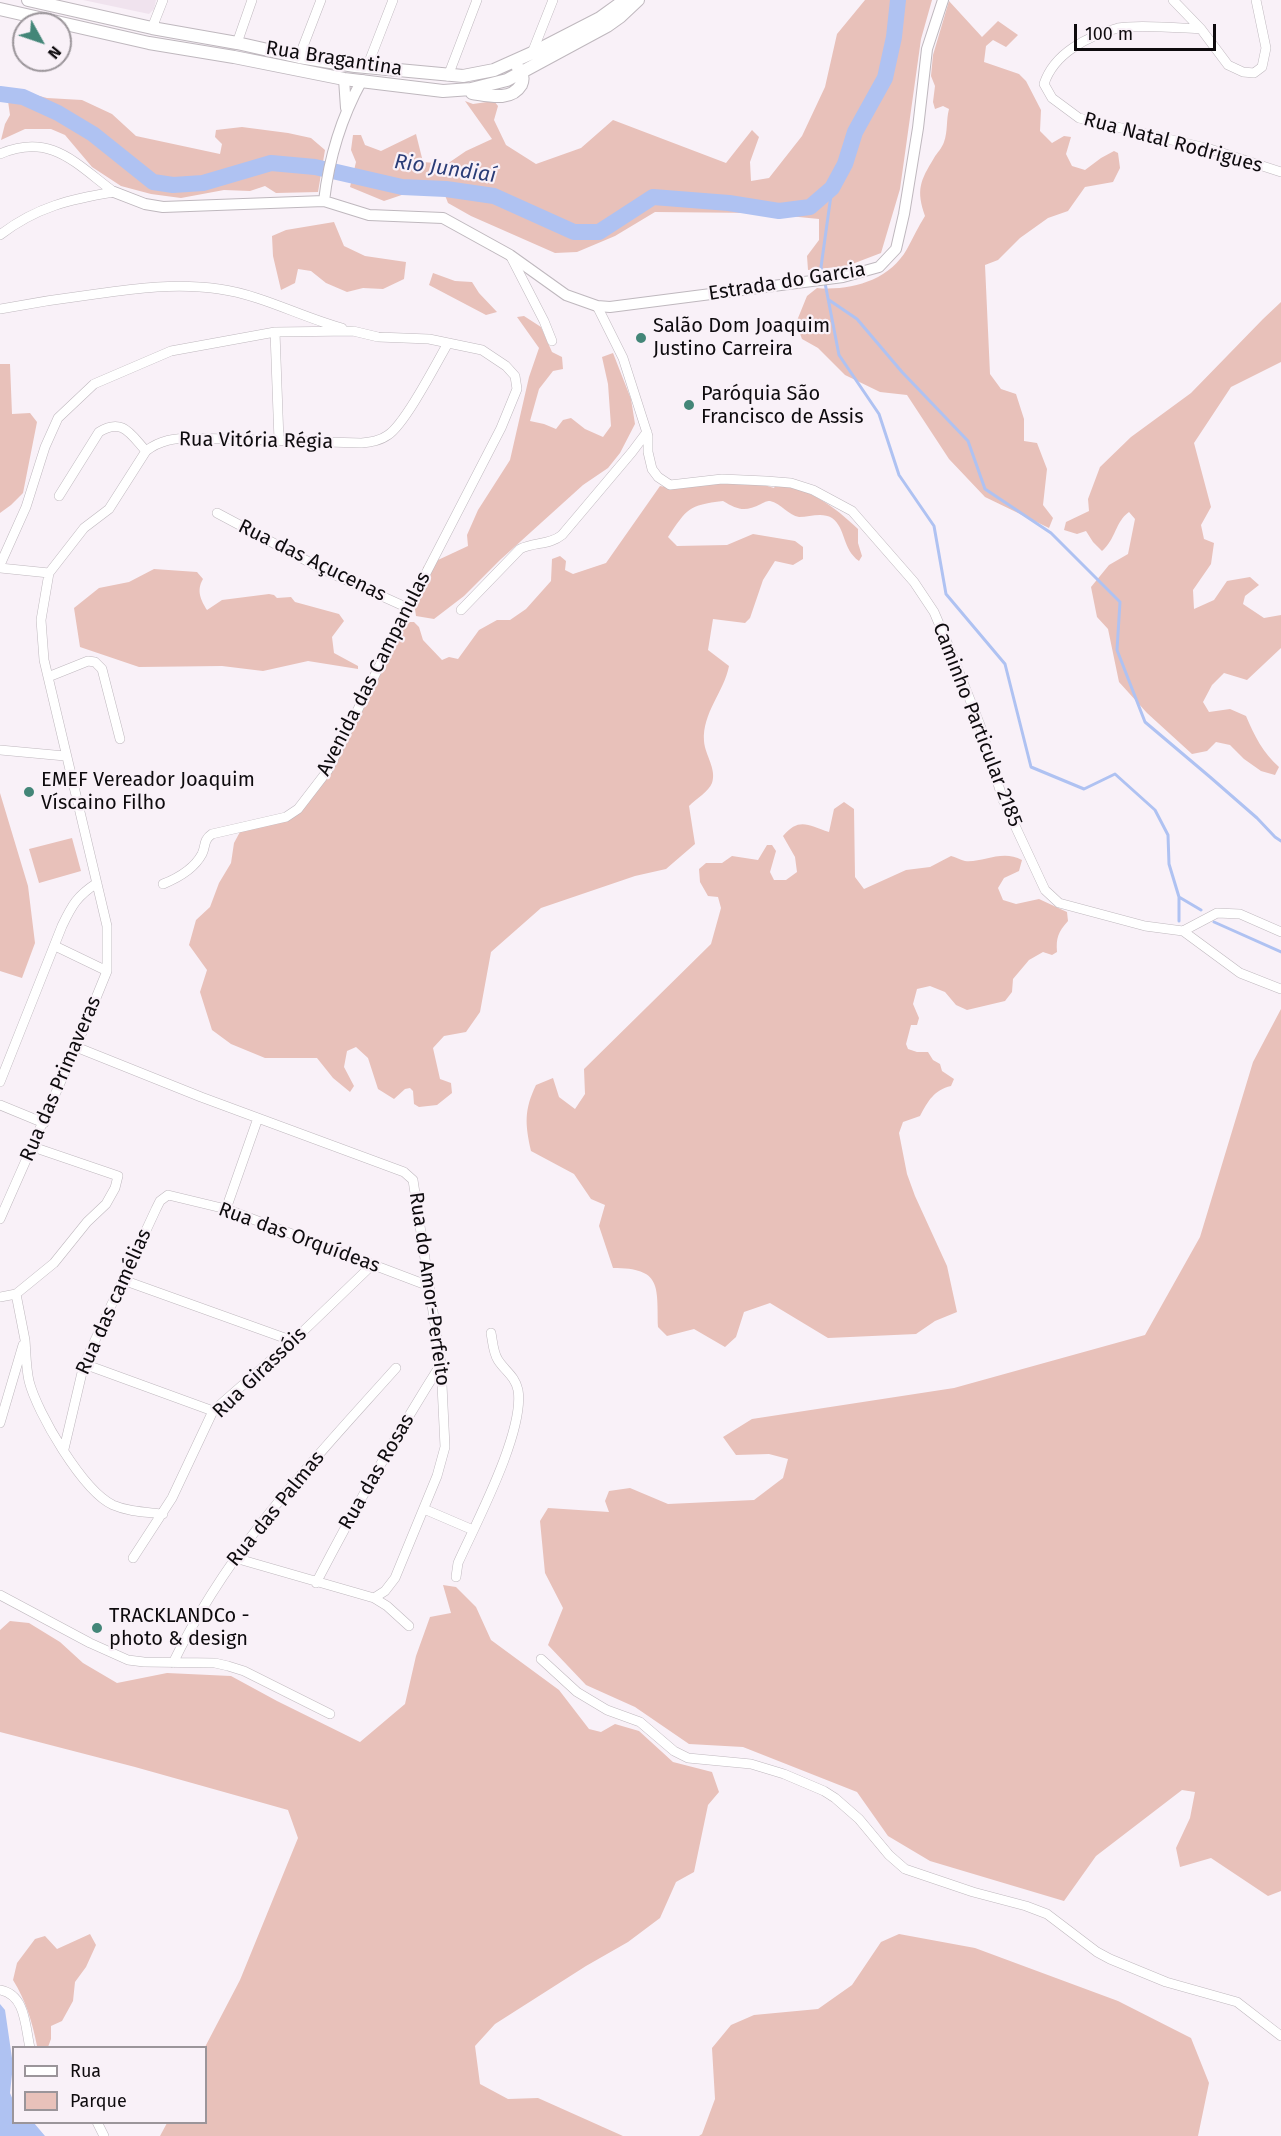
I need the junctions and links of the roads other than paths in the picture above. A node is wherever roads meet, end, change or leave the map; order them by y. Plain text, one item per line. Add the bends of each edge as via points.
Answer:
1 (28, 0) edge
2 (163, 0) edge
3 (252, 0) edge
4 (321, 0) edge
5 (393, 0) edge
6 (477, 0) edge
7 (553, 0) edge
8 (625, 0) edge
9 (638, 0) edge
10 (943, 0) edge
11 (1173, 0) edge
12 (1256, 0) edge
13 (72, 26) edge
14 (152, 28) junction
15 (1201, 29) junction
16 (556, 41) junction
17 (237, 43) junction
18 (532, 53) junction
19 (554, 56) junction
20 (299, 57) junction
21 (512, 62) junction
22 (367, 67) junction
23 (522, 73) junction
24 (448, 76) junction
25 (353, 79) junction
26 (346, 108) junction
27 (0, 154) edge
28 (1281, 172) edge
29 (114, 192) junction
30 (324, 201) junction
31 (0, 235) edge
32 (510, 255) junction
33 (597, 306) junction
34 (0, 309) edge
35 (353, 331) junction
36 (275, 332) junction
37 (552, 341) dead end
38 (447, 343) junction
39 (646, 432) junction
40 (279, 441) junction
41 (146, 451) junction
42 (59, 496) dead end
43 (217, 513) dead end
44 (0, 566) edge
45 (49, 573) junction
46 (408, 608) junction
47 (461, 610) dead end
48 (48, 677) junction
49 (120, 739) dead end
50 (1, 751) edge
51 (65, 756) junction
52 (97, 883) junction
53 (163, 884) dead end
54 (1183, 931) junction
55 (1281, 932) edge
56 (55, 946) junction
57 (107, 971) junction
58 (1281, 989) edge
59 (76, 1047) junction
60 (0, 1082) edge
61 (0, 1105) edge
62 (258, 1118) junction
63 (44, 1123) junction
64 (33, 1147) junction
65 (168, 1195) joint
66 (226, 1209) junction
67 (0, 1219) edge
68 (372, 1265) junction
69 (123, 1281) junction
70 (429, 1286) junction
71 (16, 1294) junction
72 (0, 1297) edge
73 (491, 1334) dead end
74 (24, 1338) junction
75 (293, 1341) junction
76 (84, 1364) junction
77 (441, 1364) junction
78 (396, 1368) dead end
79 (213, 1411) junction
80 (0, 1423) edge
81 (64, 1449) junction
82 (424, 1509) junction
83 (163, 1514) junction
84 (473, 1530) junction
85 (133, 1558) dead end
86 (235, 1558) junction
87 (456, 1577) dead end
88 (316, 1583) junction
89 (0, 1595) edge
90 (374, 1598) junction
91 (409, 1626) dead end
92 (541, 1659) dead end
93 (173, 1663) junction
94 (330, 1714) dead end
95 (0, 1990) edge
96 (1281, 2036) edge
97 (30, 2046) edge

1 - 14 main road, Rua Bragantina
2 - 14 street
3 - 17 street
4 - 20 street
5 - 22 street
6 - 24 street
7 - 18 street
8 - 16 main road, Rua Bragantina
9 - 19 main road, Rua Bragantina via 621,16
10 - 33 street, Estrada do Garcia via 927,49 918,128 896,249 879,267 843,277
11 - 15 street
12 - 15 street via 1266,48 1262,67 1254,72 1228,65
13 - 25 main road, Rua Bragantina
14 - 17 main road, Rua Bragantina
15 - 28 street, Rua Natal Rodrigues via 1120,28 1085,40 1048,72 1044,84 1052,98 1079,118 1210,149
16 - 18 main road, Rua Bragantina
16 - 19 main road
17 - 20 main road, Rua Bragantina
18 - 21 main road, Rua Bragantina
19 - 23 main road, Rua Bragantina
20 - 22 main road, Rua Bragantina
21 - 23 main road
21 - 24 main road, Rua Bragantina via 480,75
22 - 24 main road, Rua Bragantina
23 - 25 main road, Rua Bragantina via 459,91
25 - 26 street
25 - 26 street
26 - 30 street
27 - 29 street via 25,146 44,146 70,158
29 - 30 street via 163,207
29 - 31 street via 46,208
30 - 32 street via 369,214 443,218
32 - 33 street via 566,295
32 - 37 street
33 - 39 street via 623,358
34 - 35 street via 142,287 176,286 220,289 253,297
35 - 36 street
35 - 38 street
36 - 40 street
36 - 44 street via 171,351 94,384 58,418
38 - 40 street, Rua Vitória Régia via 406,414 391,434 381,440
38 - 46 street, Avenida das Campanulas via 482,350 515,376 517,389 501,428
39 - 47 street via 558,539 520,549
39 - 54 street, Caminho Particular 2185 via 652,469 670,485 722,479 791,483 813,490 852,512 914,582 934,612 980,725 1003,801 1045,890 1059,903 1144,926
40 - 41 street, Rua Vitória Régia via 174,438
41 - 42 street via 126,429 109,426 99,432
41 - 45 street via 109,509 84,528
43 - 46 street, Rua das Açucenas via 324,570
44 - 45 street
45 - 48 street via 40,636
46 - 53 street, Avenida das Campanulas via 328,770 298,809 286,817 212,834 191,867
48 - 49 street via 95,662 102,669
48 - 51 street
50 - 51 street
51 - 52 street
52 - 56 street via 73,903
52 - 57 street via 107,926
54 - 55 street via 1216,913 1240,914
54 - 58 street, Caminho Particular 2185 via 1240,973
56 - 57 street
56 - 60 street
57 - 59 street, Rua das Primaveras
59 - 62 street, Rua do Amor-Perfeito
59 - 63 street, Rua das Primaveras
61 - 63 street
62 - 66 street
62 - 70 street, Rua do Amor-Perfeito via 409,1176 416,1190
63 - 64 street, Rua das Primaveras
64 - 67 street, Rua das Primaveras
64 - 71 street via 118,1176 106,1204 54,1263
65 - 66 street, Rua das Orquídeas
65 - 69 street, Rua das camélias via 160,1201
66 - 68 street, Rua das Orquídeas
68 - 70 street, Rua das Orquídeas
68 - 75 street, Rua Girassóis
69 - 75 street
69 - 76 street, Rua das camélias
70 - 77 street, Rua do Amor-Perfeito
71 - 72 street
71 - 74 street
73 - 84 street via 494,1352 516,1384 518,1416
74 - 80 street
74 - 81 street via 29,1380 36,1400
75 - 79 street, Rua Girassóis
76 - 79 street
76 - 81 street, Rua das camélias
77 - 82 street, Rua do Amor-Perfeito via 445,1447
77 - 88 street, Rua das Rosas via 405,1420
78 - 86 street, Rua das Palmas via 272,1507
79 - 83 street, Rua Girassóis
81 - 83 street via 86,1482 111,1504
82 - 84 street
82 - 90 street, Rua do Amor-Perfeito via 395,1578
83 - 85 street, Rua Girassóis
84 - 87 street
86 - 88 street
86 - 93 street, Rua das Palmas
88 - 90 street
89 - 93 street via 115,1655
90 - 91 street
92 - 96 street via 577,1692 606,1710 640,1722 688,1758 751,1764 824,1791 860,1820 905,1869 1047,1914 1110,1959 1181,1987 1237,2002
93 - 94 street via 215,1663 244,1671
95 - 97 street via 9,1992 21,2006

